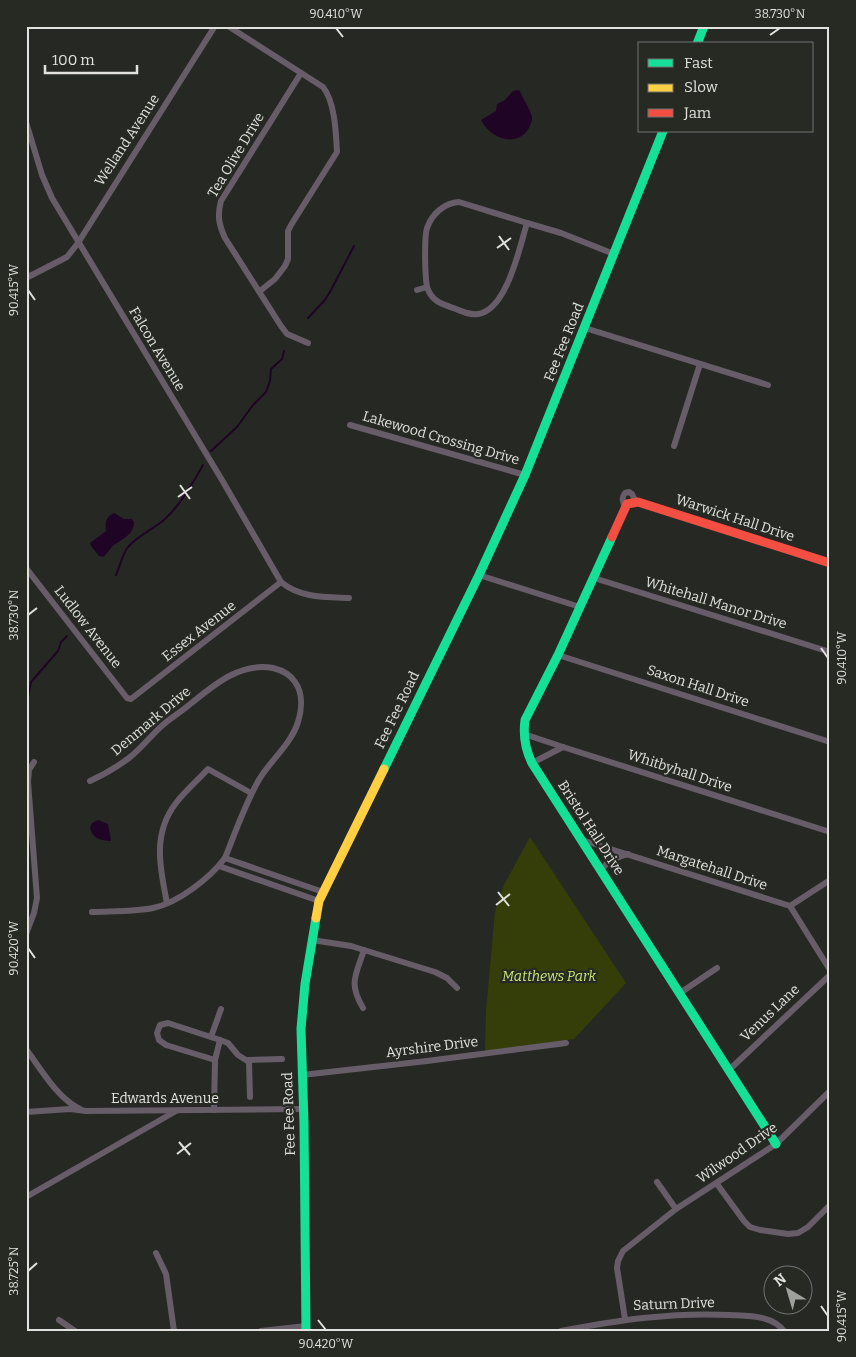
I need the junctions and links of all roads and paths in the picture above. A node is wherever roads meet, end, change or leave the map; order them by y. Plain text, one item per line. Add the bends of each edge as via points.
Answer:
1 (215, 26) edge
2 (228, 26) edge
3 (704, 26) edge
4 (698, 42) edge
5 (301, 72) junction
6 (26, 122) edge
7 (663, 132) edge
8 (527, 223) junction
9 (78, 243) junction
10 (614, 254) junction
11 (26, 278) edge
12 (427, 287) junction
13 (417, 290) dead end
14 (260, 291) junction
15 (584, 328) junction
16 (308, 343) dead end
17 (700, 364) junction
18 (768, 385) dead end
19 (350, 425) dead end
20 (674, 446) dead end
21 (525, 475) junction
22 (631, 503) joint
23 (830, 563) edge
24 (26, 568) edge
25 (479, 575) junction
26 (594, 578) junction
27 (281, 582) junction
28 (350, 598) dead end
29 (580, 607) junction
30 (830, 652) edge
31 (558, 655) junction
32 (131, 699) joint
33 (524, 736) junction
34 (830, 742) edge
35 (562, 747) junction
36 (34, 762) dead end
37 (532, 763) junction
38 (90, 781) dead end
39 (251, 793) junction
40 (830, 832) edge
41 (582, 840) junction
42 (629, 854) junction
43 (224, 858) junction
44 (219, 866) junction
45 (602, 870) junction
46 (830, 880) edge
47 (322, 892) junction
48 (319, 901) junction
49 (167, 903) junction
50 (790, 906) junction
51 (92, 912) dead end
52 (26, 934) edge
53 (312, 940) junction
54 (364, 950) junction
55 (717, 968) dead end
56 (830, 970) edge
57 (830, 975) edge
58 (458, 988) dead end
59 (680, 993) junction
60 (363, 1008) dead end
61 (221, 1009) dead end
62 (211, 1037) junction
63 (220, 1040) junction
64 (566, 1043) dead end
65 (26, 1049) edge
66 (282, 1059) dead end
67 (215, 1060) junction
68 (247, 1060) junction
69 (729, 1070) junction
70 (302, 1075) junction
71 (830, 1091) edge
72 (250, 1097) dead end
73 (304, 1109) junction
74 (178, 1110) junction
75 (214, 1110) junction
76 (86, 1111) junction
77 (26, 1112) edge
78 (776, 1144) junction
79 (657, 1182) dead end
80 (717, 1184) junction
81 (26, 1197) edge
82 (830, 1205) edge
83 (676, 1209) junction
84 (156, 1254) dead end
85 (625, 1319) junction
86 (58, 1320) dead end
87 (306, 1328) edge
88 (75, 1331) edge
89 (174, 1331) edge
90 (261, 1331) edge
91 (561, 1331) edge
92 (784, 1331) edge

1 - 9 street, Welland Avenue
2 - 5 street
3 - 4 street
5 - 14 street, Tea Olive Drive via 221,201 218,213 226,238
5 - 14 street via 329,95 337,152 288,231 285,266
6 - 9 street, Falcon Avenue via 47,188
7 - 10 street, Fee Fee Road
8 - 10 street
8 - 12 street via 509,280 488,311 476,315 438,303
8 - 12 street via 459,202 445,205 426,230
9 - 11 street, Welland Avenue via 67,257
9 - 27 street, Falcon Avenue
10 - 15 street, Fee Fee Road
12 - 13 street
14 - 16 street, Tea Olive Drive via 287,334
15 - 17 street
15 - 21 street, Fee Fee Road
17 - 18 street
17 - 20 street
19 - 21 street, Lakewood Crossing Drive
21 - 25 street, Fee Fee Road
22 - 23 street, Warwick Hall Drive
22 - 26 street, Bristol Hall Drive
24 - 32 street, Ludlow Avenue
25 - 29 street
25 - 47 street, Fee Fee Road
26 - 29 street, Bristol Hall Drive
26 - 30 street, Whitehall Manor Drive
27 - 28 street via 295,592
27 - 32 street, Essex Avenue
29 - 31 street, Bristol Hall Drive
31 - 33 street, Bristol Hall Drive via 525,720
31 - 34 street, Saxon Hall Drive
33 - 35 street, Whitbyhall Drive
33 - 37 street, Bristol Hall Drive
35 - 37 street
35 - 40 street, Whitbyhall Drive
36 - 52 street via 28,782 37,898
37 - 41 street, Bristol Hall Drive
38 - 39 street, Denmark Drive via 129,758 164,724 221,680 236,672 265,667 284,672 294,680 300,692 301,707 289,741
39 - 43 street
39 - 49 street via 208,769 176,802 160,840
41 - 42 street, Margatehall Drive
41 - 45 street, Bristol Hall Drive
42 - 45 street via 612,859
42 - 50 street, Margatehall Drive
43 - 44 street
43 - 47 street
44 - 48 street
44 - 49 street via 182,896
45 - 59 street, Bristol Hall Drive
46 - 50 street
47 - 48 street, Fee Fee Road
48 - 53 street, Fee Fee Road
49 - 51 street via 154,908
50 - 56 street
53 - 54 street
53 - 70 street, Fee Fee Road via 302,1014
54 - 58 street via 443,975
54 - 60 street via 354,985
55 - 59 street
57 - 69 street, Venus Lane
59 - 69 street, Bristol Hall Drive
61 - 62 street
62 - 63 street
62 - 67 street via 168,1023 160,1025 157,1033 159,1040 166,1045
63 - 67 street
63 - 68 street
64 - 70 street, Ayrshire Drive
65 - 76 street via 60,1093 74,1106
66 - 68 street
67 - 75 street
68 - 72 street via 250,1064
69 - 78 street, Bristol Hall Drive
70 - 73 street, Fee Fee Road
71 - 78 street, Wilwood Drive
73 - 75 street, Edwards Avenue
73 - 87 street, Fee Fee Road
74 - 75 street, Edwards Avenue
74 - 76 street, Edwards Avenue
74 - 81 street
76 - 77 street, Edwards Avenue
78 - 80 street, Wilwood Drive
79 - 83 street
80 - 82 street via 744,1221 760,1230 798,1233
80 - 83 street, Wilwood Drive
83 - 85 street, Wilwood Drive via 620,1256 618,1268
84 - 89 street via 166,1274
85 - 91 street, Saturn Drive
85 - 92 street, Saturn Drive via 692,1314 737,1316 770,1320
86 - 88 street
87 - 90 street

